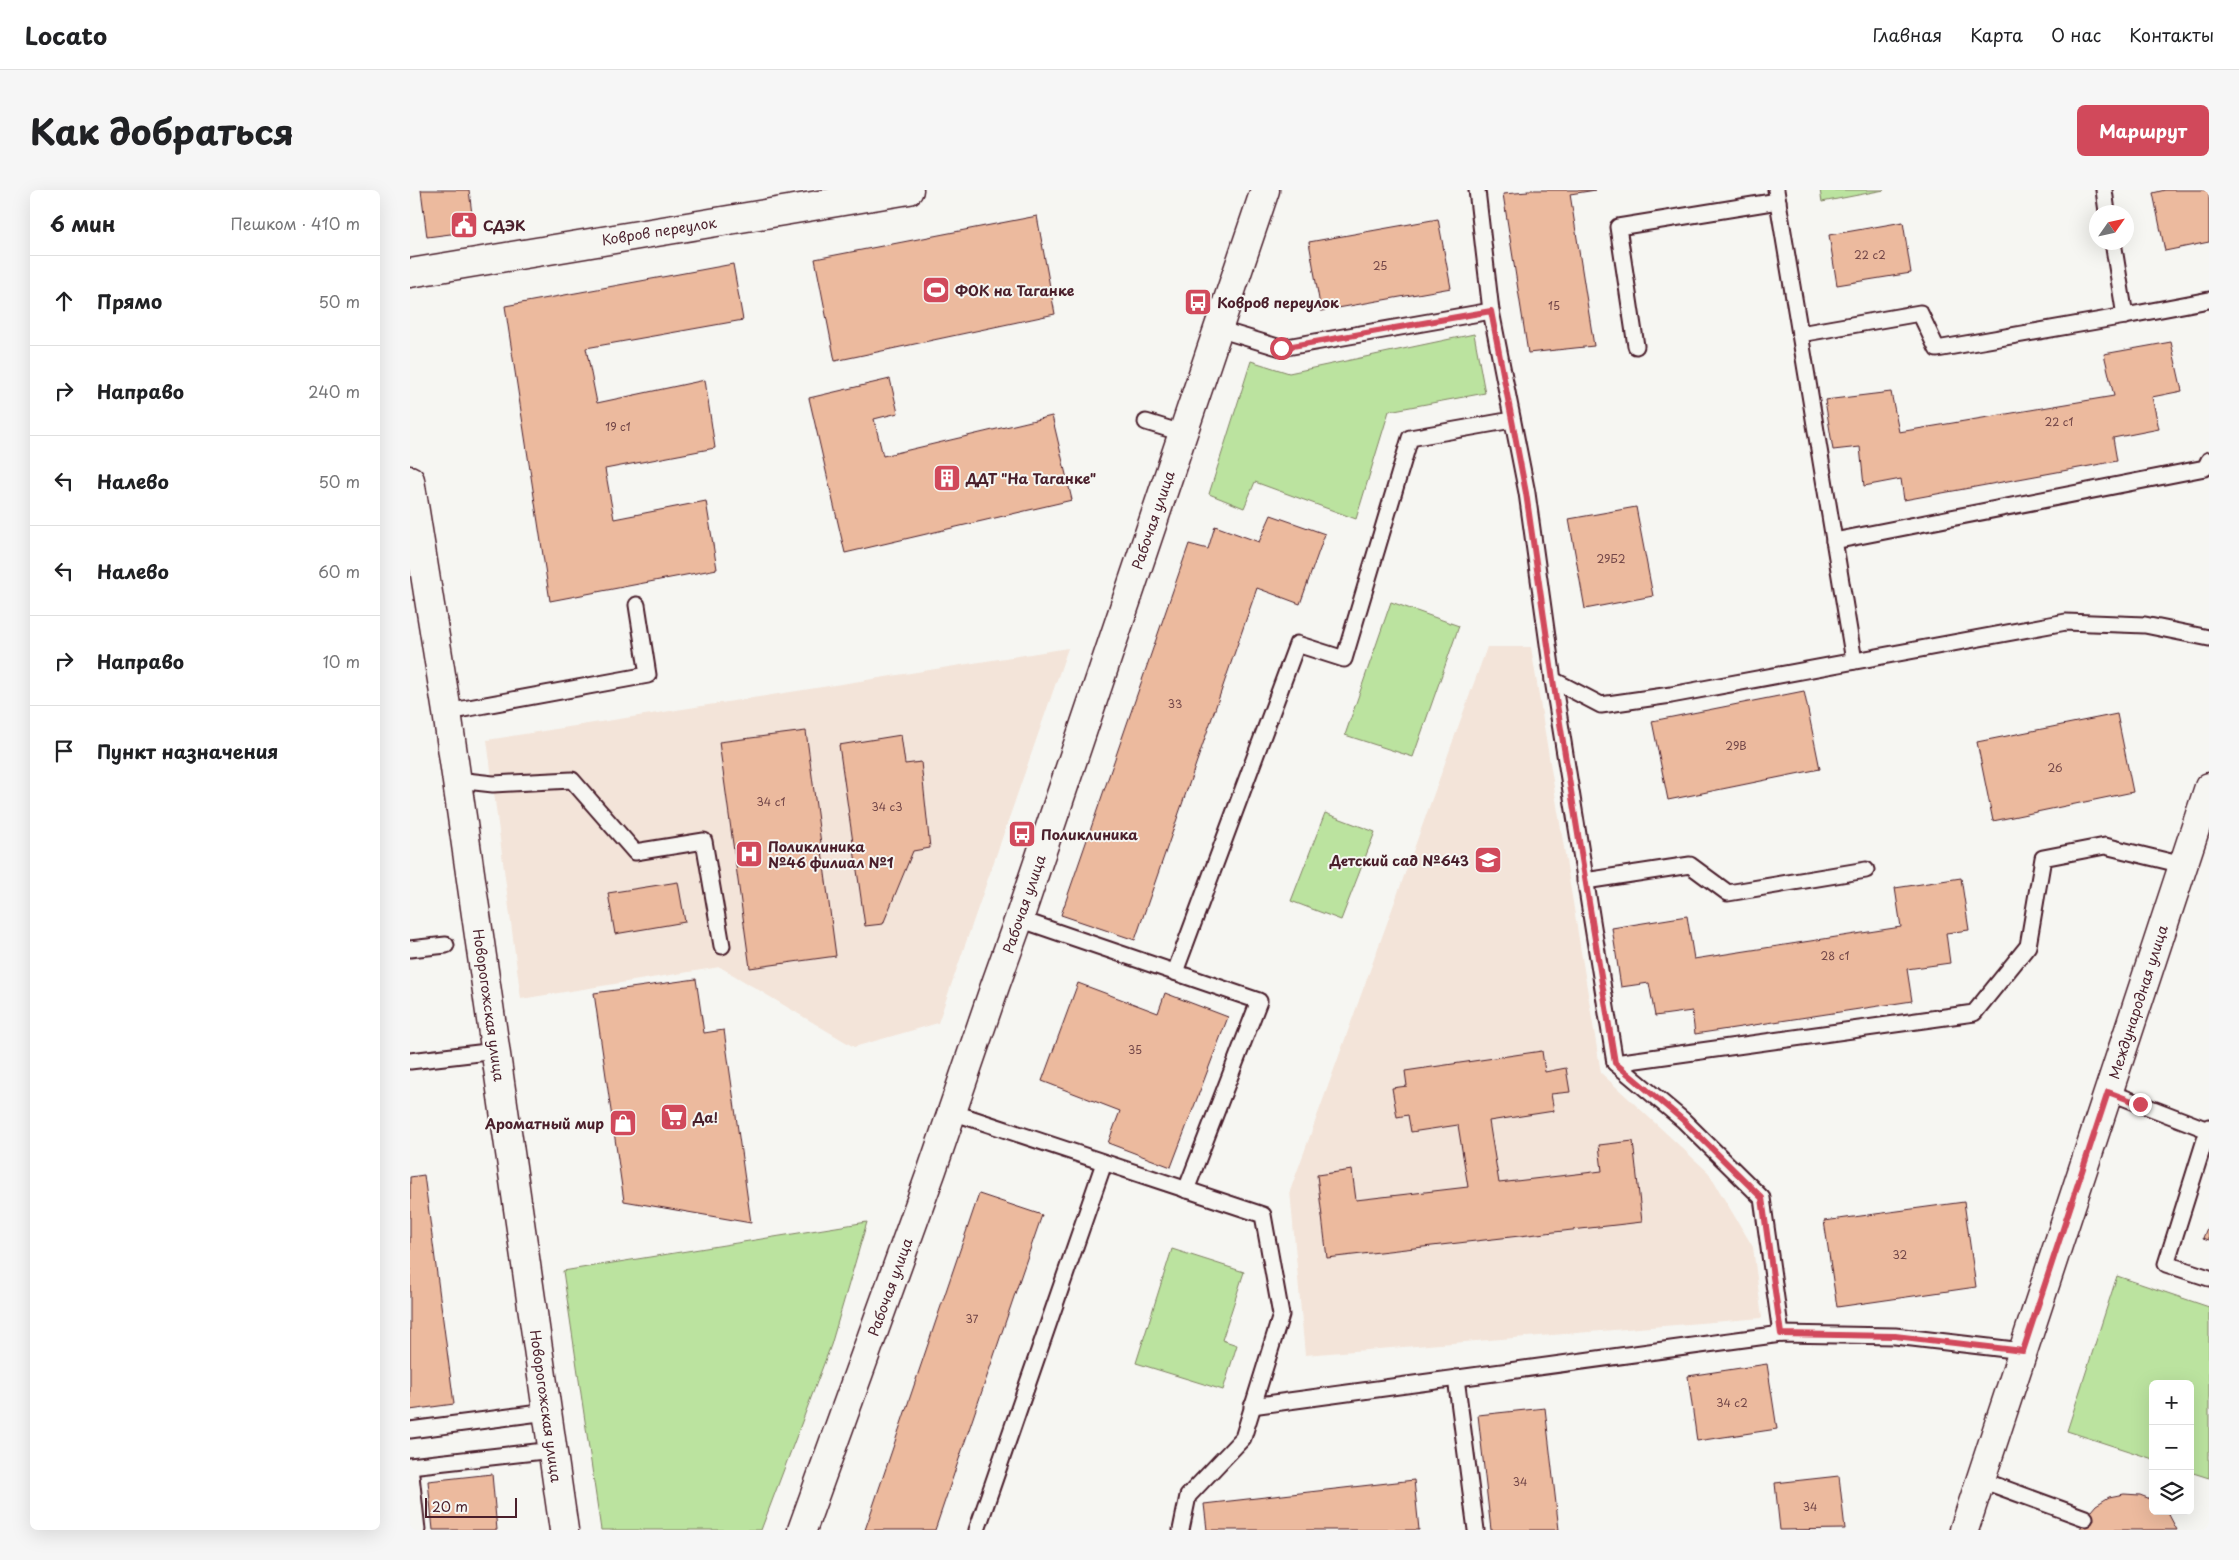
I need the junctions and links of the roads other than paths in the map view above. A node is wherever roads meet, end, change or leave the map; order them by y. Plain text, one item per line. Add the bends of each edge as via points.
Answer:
1 (909, 190) edge
2 (1265, 190) edge
3 (1477, 190) edge
4 (2104, 190) edge
5 (1777, 196) edge
6 (2106, 205) edge
7 (2114, 250) edge
8 (410, 272) edge
9 (2209, 300) edge
10 (1491, 311) junction
11 (2125, 316) junction
12 (1218, 328) junction
13 (1800, 334) junction
14 (1636, 346) dead end
15 (1512, 420) junction
16 (1146, 422) dead end
17 (1182, 433) junction
18 (2209, 460) edge
19 (410, 480) edge
20 (1834, 541) junction
21 (637, 605) dead end
22 (2209, 638) edge
23 (1854, 661) junction
24 (1553, 680) junction
25 (447, 712) junction
26 (457, 780) junction
27 (2209, 787) edge
28 (2183, 865) junction
29 (1866, 870) dead end
30 (1585, 881) junction
31 (1020, 920) junction
32 (446, 945) dead end
33 (722, 946) dead end
34 (410, 950) edge
35 (1175, 972) junction
36 (496, 1051) junction
37 (410, 1061) edge
38 (1615, 1063) junction
39 (2108, 1092) junction
40 (952, 1112) junction
41 (2208, 1128) edge
42 (1104, 1163) junction
43 (1186, 1190) junction
44 (2209, 1278) edge
45 (1781, 1334) junction
46 (2023, 1351) junction
47 (1456, 1378) junction
48 (1252, 1406) junction
49 (547, 1412) junction
50 (410, 1430) edge
51 (553, 1450) junction
52 (1981, 1480) junction
53 (2086, 1518) dead end
54 (418, 1530) edge
55 (564, 1530) edge
56 (802, 1530) edge
57 (977, 1530) edge
58 (1181, 1530) edge
59 (1476, 1530) edge
60 (1964, 1530) edge

1 - 8 street, Ковров переулок
2 - 12 street, Рабочая улица
3 - 10 lane
4 - 6 lane
5 - 13 lane
5 - 14 lane via 1618,227
7 - 11 lane
9 - 11 lane
10 - 12 lane via 1281,348
10 - 15 lane
11 - 13 lane via 1937,350 1920,313
12 - 17 street, Рабочая улица
13 - 20 lane
15 - 24 lane
15 - 35 lane via 1410,438 1344,659 1297,644
16 - 17 lane
17 - 31 street, Рабочая улица
18 - 20 lane via 2205,468
19 - 25 street, Новорогожская улица
20 - 23 lane
21 - 25 lane via 648,675
22 - 23 lane via 2145,625 2066,622
23 - 24 lane via 1601,705
24 - 30 lane
25 - 26 street, Новорогожская улица
26 - 33 lane via 493,784 572,780 635,852 704,842
26 - 36 street, Новорогожская улица
27 - 28 street, Международная улица
28 - 38 lane via 2105,846 2043,858 2028,946 1974,1013
28 - 39 street, Международная улица
29 - 30 lane via 1728,893 1690,865
30 - 38 lane
31 - 35 lane
31 - 40 street, Рабочая улица
32 - 34 lane
35 - 43 lane via 1259,1001
36 - 37 lane
36 - 49 street, Новорогожская улица
38 - 45 lane via 1683,1120 1762,1198
39 - 41 lane
39 - 46 street, Международная улица
40 - 42 lane
40 - 56 street, Рабочая улица
41 - 44 lane via 2166,1264
42 - 43 lane
42 - 57 lane
43 - 48 lane via 1263,1215 1281,1314
45 - 46 lane via 1895,1336
45 - 47 lane
46 - 52 street, Международная улица
47 - 48 lane
47 - 59 lane
48 - 58 lane via 1243,1438 1188,1496
49 - 50 lane
49 - 51 street, Новорогожская улица
51 - 54 lane via 410,1466
51 - 55 street, Новорогожская улица
52 - 53 lane
52 - 60 street, Международная улица

